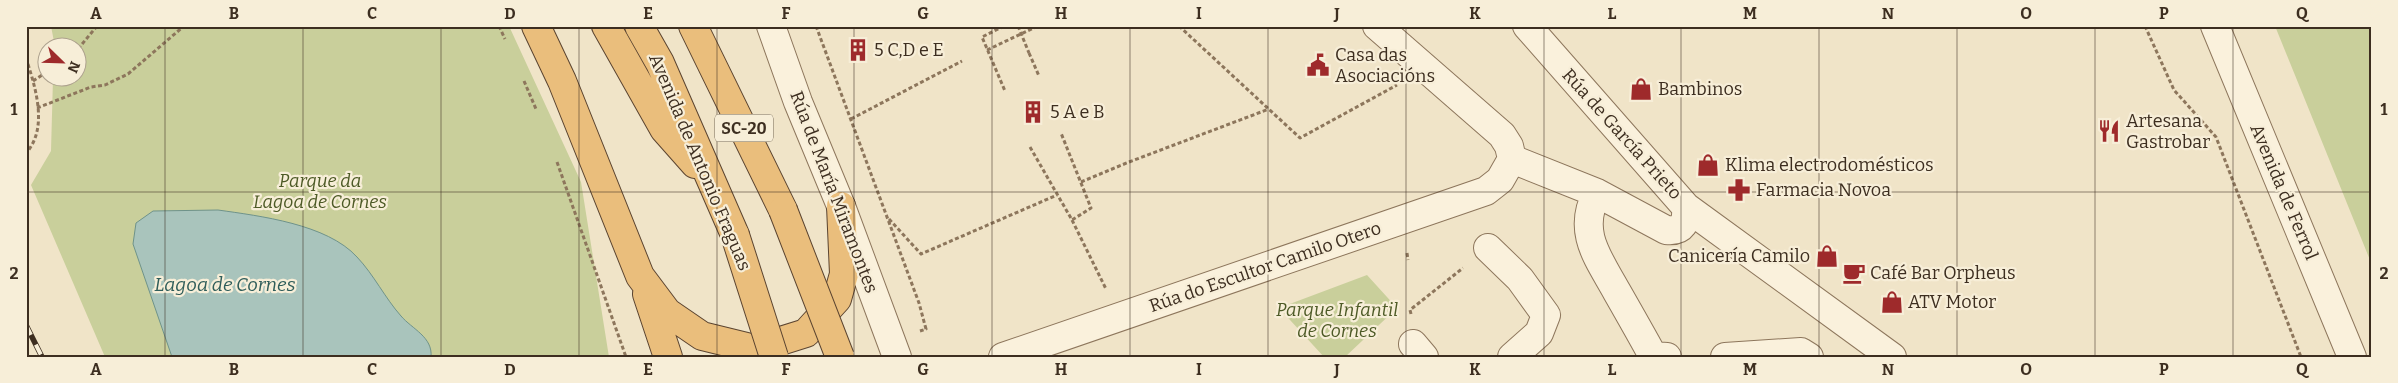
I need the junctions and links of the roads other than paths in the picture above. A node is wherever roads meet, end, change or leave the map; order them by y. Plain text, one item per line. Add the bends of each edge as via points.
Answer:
1 (536, 26) edge
2 (639, 26) edge
3 (771, 26) edge
4 (1377, 26) edge
5 (1527, 26) edge
6 (2215, 26) edge
7 (609, 31) edge
8 (700, 33) edge
9 (1512, 159) junction
10 (712, 184) junction
11 (1597, 193) junction
12 (841, 206) junction
13 (1686, 207) junction
14 (1488, 248) road end
15 (640, 276) junction
16 (1658, 356) edge
17 (668, 357) edge
18 (774, 357) edge
19 (840, 357) edge
20 (897, 357) edge
21 (1003, 357) edge
22 (1512, 357) edge
23 (1725, 357) edge
24 (1809, 357) edge
25 (1892, 357) edge
26 (2352, 357) edge

1 - 15 highway via 562,81
2 - 10 highway, Avenida de Antonio Fraguas / SC-20 via 660,63
3 - 12 street, Rúa de María Miramontes
4 - 9 street via 1502,135
5 - 13 street, Rúa de García Prieto
6 - 26 street, Avenida de Ferrol
7 - 10 highway, SC-20 via 664,129
8 - 19 highway, SC-20, bridge via 783,210
9 - 11 street
9 - 21 street, Rúa do Escultor Camilo Otero via 1500,180 1486,191
10 - 18 highway, Avenida de Antonio Fraguas / SC-20, bridge via 735,235
11 - 13 street via 1666,230 1675,231 1684,226
11 - 16 street via 1589,208 1589,234 1595,255
12 - 15 highway via 844,274 836,299 806,333 755,349 702,336 667,312
12 - 20 street, Rúa de María Miramontes
13 - 25 street, Rúa de García Prieto
14 - 22 street via 1520,279 1546,315 1539,333
15 - 17 highway
23 - 24 street via 1801,352

